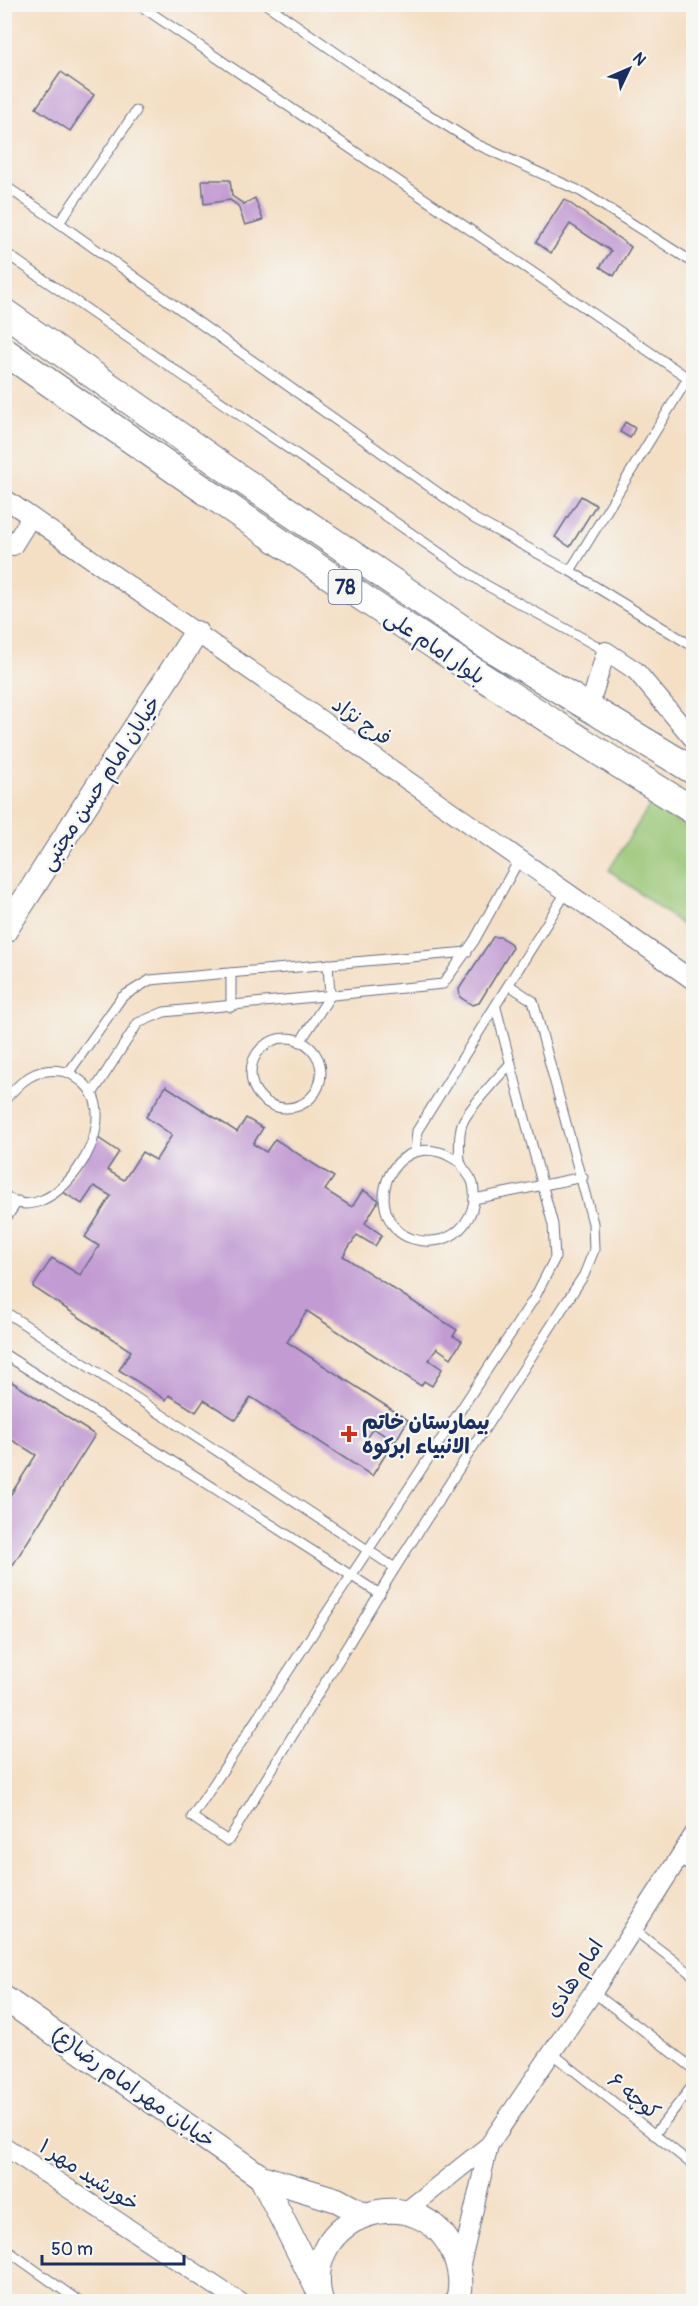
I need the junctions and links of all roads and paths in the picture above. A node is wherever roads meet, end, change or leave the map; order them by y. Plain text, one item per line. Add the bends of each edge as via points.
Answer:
1 (138, 4) edge
2 (266, 4) edge
3 (136, 111) dead end
4 (4, 185) edge
5 (59, 223) junction
6 (4, 252) edge
7 (693, 263) edge
8 (4, 312) edge
9 (4, 351) edge
10 (691, 380) edge
11 (4, 498) edge
12 (32, 517) junction
13 (4, 540) edge
14 (570, 571) junction
15 (196, 633) junction
16 (693, 647) edge
17 (606, 651) junction
18 (589, 708) junction
19 (693, 740) edge
20 (657, 749) junction
21 (693, 771) edge
22 (640, 778) junction
23 (693, 811) edge
24 (520, 858) junction
25 (567, 891) junction
26 (4, 932) edge
27 (467, 952) junction
28 (328, 964) junction
29 (231, 973) junction
30 (693, 981) edge
31 (509, 985) junction
32 (330, 996) junction
33 (231, 1007) junction
34 (496, 1008) junction
35 (300, 1042) junction
36 (511, 1063) junction
37 (69, 1072) junction
38 (92, 1094) junction
39 (5, 1098) edge
40 (414, 1152) junction
41 (460, 1162) junction
42 (583, 1177) junction
43 (543, 1185) junction
44 (4, 1194) edge
45 (474, 1198) junction
46 (18, 1201) junction
47 (4, 1221) edge
48 (4, 1311) edge
49 (4, 1354) edge
50 (369, 1550) junction
51 (396, 1568) junction
52 (351, 1576) junction
53 (380, 1594) junction
54 (693, 1834) edge
55 (677, 1857) junction
56 (693, 1870) edge
57 (633, 1929) junction
58 (693, 1976) edge
59 (593, 1992) junction
60 (4, 1998) edge
61 (552, 2053) junction
62 (693, 2069) edge
63 (693, 2084) edge
64 (654, 2134) junction
65 (489, 2145) junction
66 (4, 2146) edge
67 (693, 2166) edge
68 (261, 2177) junction
69 (405, 2212) junction
70 (363, 2214) junction
71 (4, 2248) edge
72 (460, 2269) junction
73 (319, 2295) edge
74 (462, 2299) edge
75 (80, 2301) edge
76 (240, 2301) edge

1 - 10 lane
2 - 7 lane via 394,93 476,144 582,192
3 - 5 lane
4 - 5 lane
5 - 14 lane via 475,519
6 - 17 lane via 486,585
8 - 18 main road, بلوار امام علی / 78 via 257,490 489,647
9 - 22 main road, بلوار امام علی / 78 via 231,511 481,678
10 - 14 lane
11 - 12 street, فرج نژاد
12 - 13 street via 13,546
12 - 15 street, فرج نژاد
14 - 16 lane
15 - 24 street, فرج نژاد
15 - 26 street, خیابان امام حسن مجتبی
17 - 18 street
17 - 19 street via 636,671
18 - 20 main road, بلوار امام علی / 78
20 - 21 main road, بلوار امام علی / 78
20 - 22 main road
22 - 23 main road, بلوار امام علی / 78
24 - 25 street, فرج نژاد
24 - 27 lane
25 - 30 street, فرج نژاد
25 - 31 lane
27 - 28 lane
27 - 32 lane via 443,984
28 - 29 lane
28 - 32 lane
29 - 33 lane
29 - 37 lane via 150,980 122,997
31 - 34 lane
31 - 42 lane via 533,1001
32 - 33 lane
32 - 35 lane
33 - 38 lane via 164,1012 138,1023
34 - 36 lane
34 - 40 lane via 417,1131
35 - 35 lane via 290,1038 270,1041 255,1055 250,1074 256,1093 272,1106 292,1108 310,1099 320,1082 319,1062 308,1046
36 - 41 lane via 462,1123
36 - 43 lane
37 - 38 lane
37 - 39 lane via 48,1069 30,1075
38 - 46 lane via 99,1112 95,1136 85,1158 69,1180 47,1199 28,1204
40 - 41 lane via 438,1151
40 - 45 lane via 394,1165 383,1186 385,1210 398,1231 419,1242 443,1240 463,1227
41 - 45 lane via 473,1182
42 - 43 lane
42 - 51 lane via 593,1223 594,1250 584,1275
43 - 45 lane
43 - 50 lane via 553,1225 555,1258 535,1297
44 - 46 lane
46 - 47 lane
48 - 50 lane
49 - 52 lane
50 - 51 lane
50 - 52 lane
51 - 53 lane
52 - 53 lane
52 - 53 lane via 192,1817 228,1840
54 - 55 street, امام هادی
55 - 56 lane
55 - 57 street, امام هادی
57 - 58 lane
57 - 59 street, امام هادی
59 - 61 street, امام هادی
59 - 62 lane
60 - 68 street, خیابان مهر امام رضا(ع)
61 - 64 lane, کوچه ۶
61 - 65 street, امام هادی
63 - 64 lane
64 - 67 lane, کوچه ۶
65 - 69 street
65 - 72 street
66 - 76 street, خورشید مهر ۱
68 - 70 street via 337,2200
68 - 73 street
69 - 70 street
69 - 72 street via 431,2224 450,2244
70 - 73 street via 343,2226 328,2244 319,2265
71 - 75 lane
72 - 74 street

